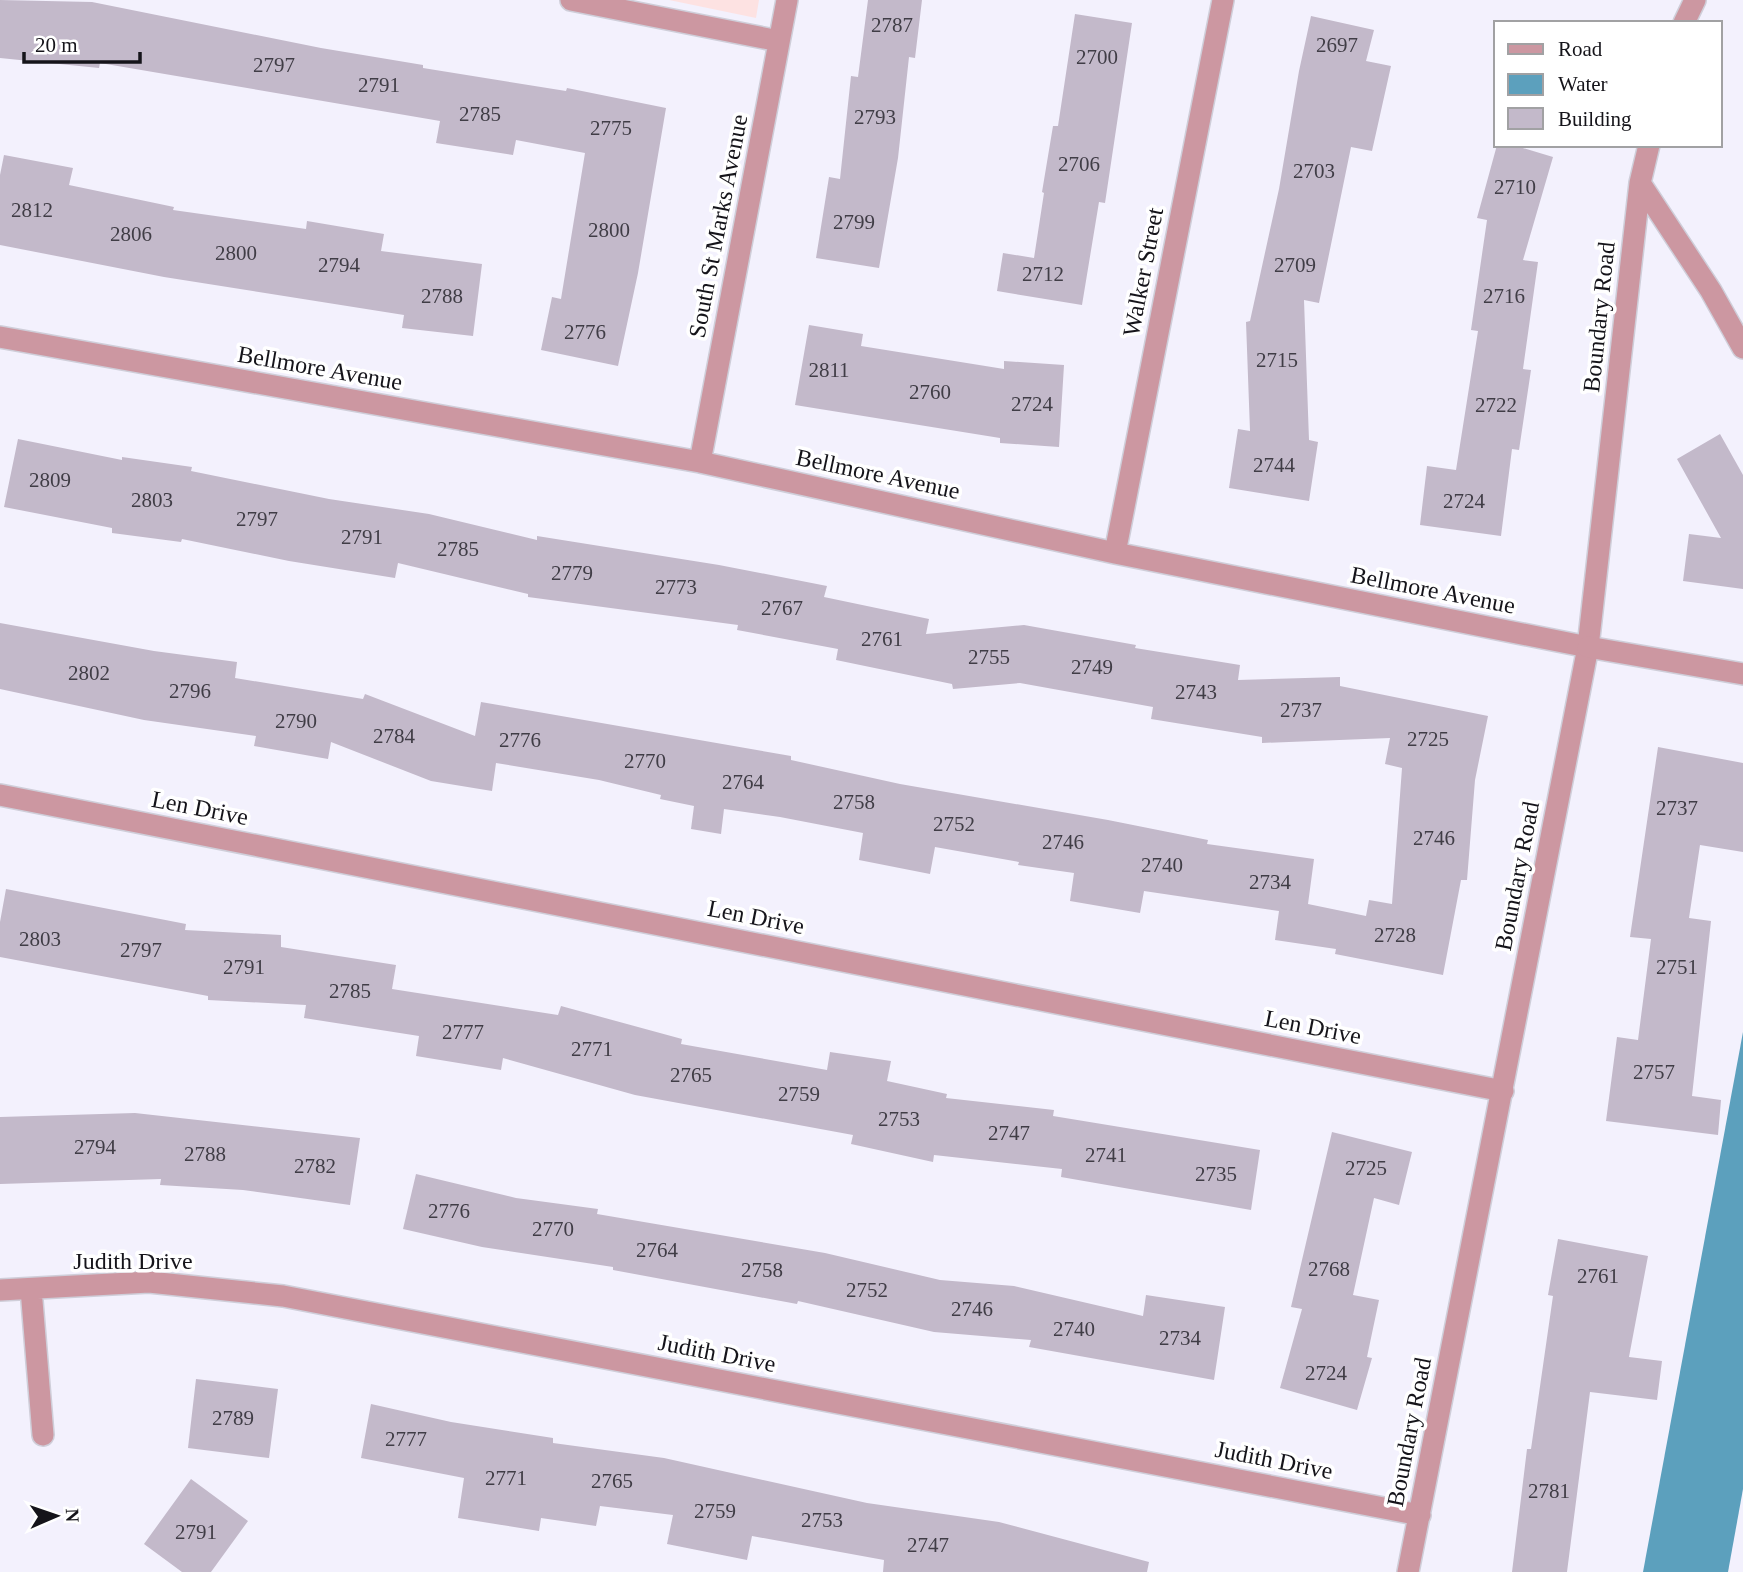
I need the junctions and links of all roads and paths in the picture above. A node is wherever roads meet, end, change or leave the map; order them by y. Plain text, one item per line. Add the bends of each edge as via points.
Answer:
1 (571, 0) edge
2 (787, 0) edge
3 (1223, 0) edge
4 (1695, 0) edge
5 (1685, 21) edge
6 (779, 41) junction
7 (1649, 147) edge
8 (1640, 184) junction
9 (0, 337) edge
10 (1743, 348) edge
11 (700, 462) junction
12 (1115, 553) junction
13 (1588, 647) junction
14 (1743, 674) edge
15 (0, 795) edge
16 (1503, 1091) junction
17 (31, 1289) junction
18 (0, 1290) edge
19 (43, 1434) dead end
20 (1420, 1515) junction
21 (1408, 1572) edge

1 - 6 street
2 - 6 street, South St Marks Avenue
3 - 12 street, Walker Street
4 - 5 street
6 - 11 street, South St Marks Avenue
7 - 8 street, Boundary Road
8 - 10 street
8 - 13 street, Boundary Road
9 - 11 street, Bellmore Avenue
11 - 12 street, Bellmore Avenue
12 - 13 street, Bellmore Avenue
13 - 14 street, Bellmore Avenue
13 - 16 street, Boundary Road
15 - 16 street, Len Drive
16 - 20 street, Boundary Road
17 - 18 street, Judith Drive
17 - 19 street
17 - 20 street, Judith Drive via 149,1282 283,1296
20 - 21 street, Boundary Road

